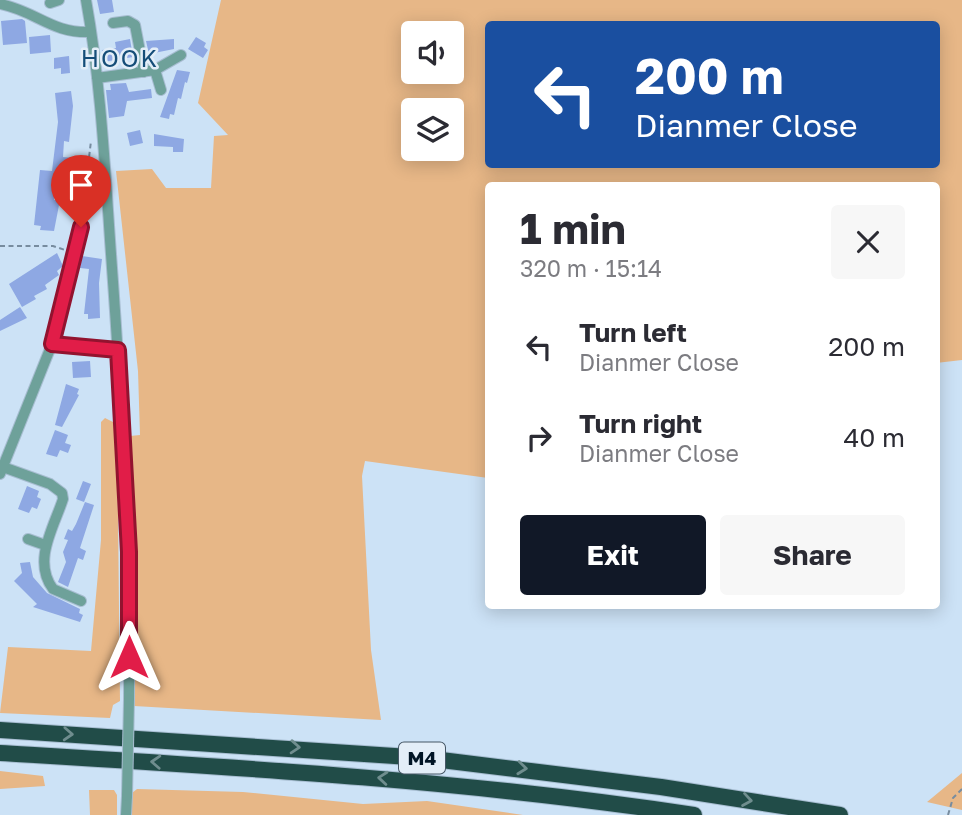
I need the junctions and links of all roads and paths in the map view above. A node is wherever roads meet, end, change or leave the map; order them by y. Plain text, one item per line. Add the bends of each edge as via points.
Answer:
1 (86, 0) edge
2 (0, 4) edge
3 (113, 23) dead end
4 (92, 32) junction
5 (181, 55) dead end
6 (150, 71) junction
7 (97, 78) junction
8 (161, 90) dead end
9 (96, 139) junction
10 (81, 227) joint
11 (0, 246) edge
12 (75, 255) junction
13 (52, 344) junction
14 (118, 350) junction
15 (2, 470) edge
16 (28, 539) dead end
17 (45, 545) junction
18 (81, 601) dead end
19 (0, 730) edge
20 (0, 752) edge
21 (962, 789) edge
22 (126, 815) edge
23 (694, 815) edge
24 (840, 815) edge
25 (948, 815) edge

1 - 4 street
2 - 4 street via 65,32
3 - 6 street via 135,25
4 - 7 street
5 - 6 street
6 - 7 street
6 - 8 street
7 - 9 street
9 - 10 path
9 - 14 street
10 - 12 street
11 - 12 path via 53,246
12 - 13 street
13 - 14 street
13 - 15 street
14 - 22 street, bridge via 129,552
15 - 17 street via 62,492
16 - 17 street
17 - 18 street via 45,566 53,589
19 -> 24 highway, M4 via 425,758
23 -> 20 highway, M4 via 536,793 339,774
21 - 25 path via 950,803

